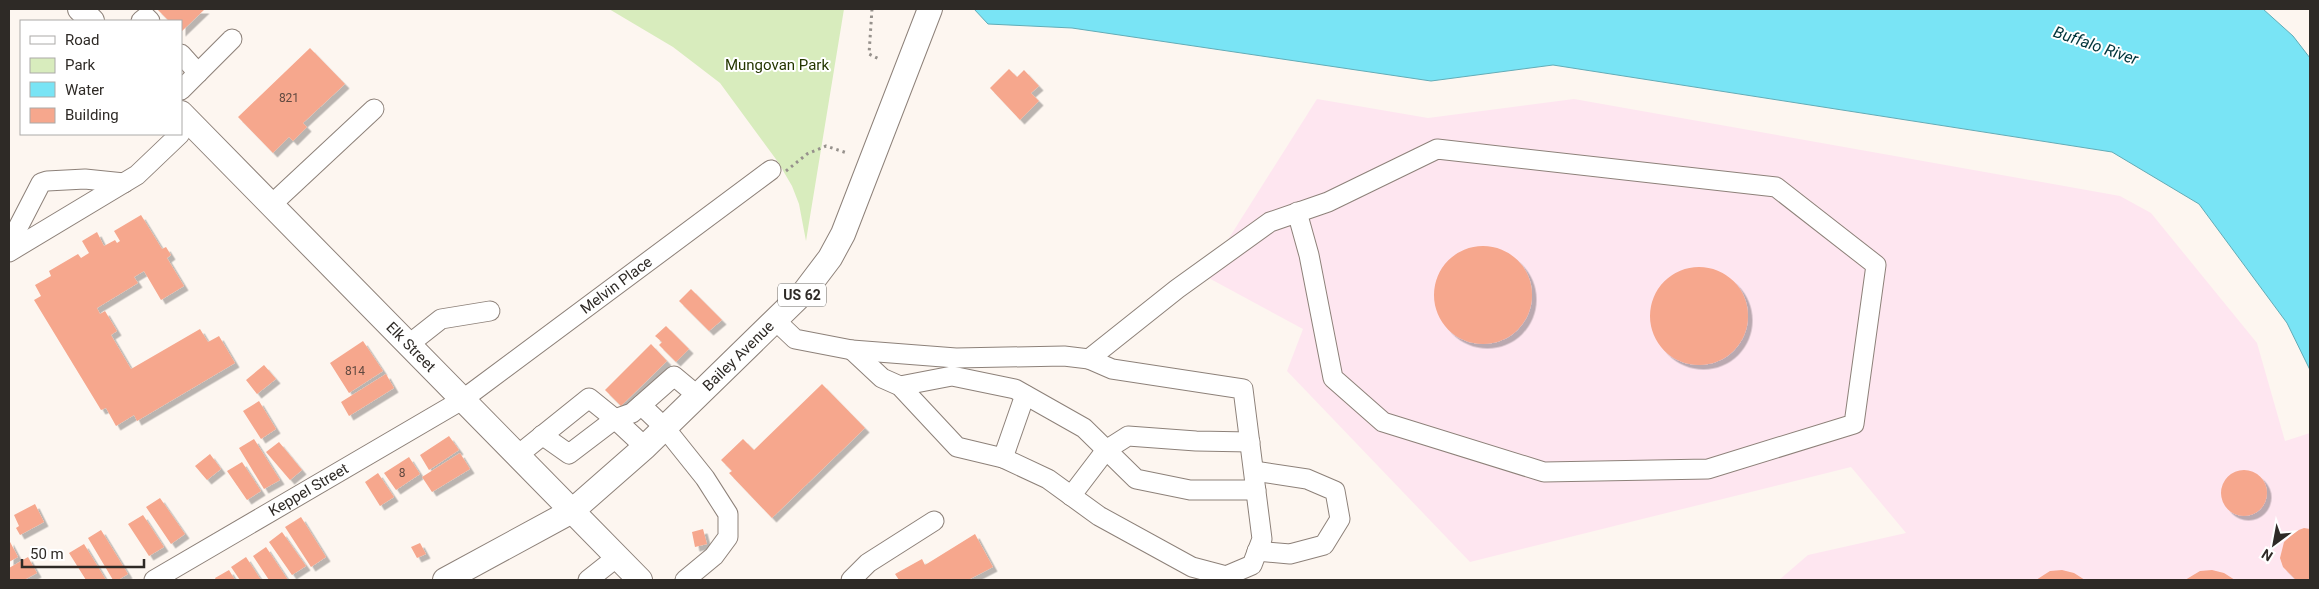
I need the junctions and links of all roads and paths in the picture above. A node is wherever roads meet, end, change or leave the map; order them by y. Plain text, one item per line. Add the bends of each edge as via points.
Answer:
1 (80, 9) edge
2 (872, 9) edge
3 (930, 9) edge
4 (91, 20) edge
5 (232, 38) dead end
6 (182, 55) edge
7 (880, 59) dead end
8 (198, 73) junction
9 (182, 89) edge
10 (374, 109) dead end
11 (183, 126) edge
12 (175, 135) edge
13 (847, 153) dead end
14 (771, 170) joint
15 (124, 182) junction
16 (271, 205) junction
17 (1297, 212) junction
18 (9, 245) edge
19 (9, 252) edge
20 (490, 311) dead end
21 (776, 321) junction
22 (408, 345) junction
23 (852, 350) junction
24 (1089, 359) junction
25 (900, 386) junction
26 (698, 396) junction
27 (1025, 396) junction
28 (462, 400) junction
29 (641, 405) junction
30 (615, 419) junction
31 (664, 428) junction
32 (542, 435) junction
33 (1250, 442) junction
34 (645, 447) junction
35 (1106, 450) junction
36 (518, 455) junction
37 (1003, 458) junction
38 (1254, 471) junction
39 (1256, 490) junction
40 (1071, 496) junction
41 (572, 511) junction
42 (934, 521) dead end
43 (1257, 552) junction
44 (617, 557) junction
45 (154, 580) edge
46 (445, 580) edge
47 (588, 580) edge
48 (640, 580) edge
49 (685, 580) edge
50 (851, 580) edge

1 - 4 main road
2 - 7 path via 869,54
3 - 21 main road, Bailey Avenue / US 62 via 843,234 805,291
5 - 8 street
6 - 8 street
8 - 9 street
10 - 16 street
11 - 16 main road, Elk Street
12 - 15 street via 138,175
13 - 14 path via 826,146 807,154 783,174
14 - 28 street, Melvin Place
15 - 18 street via 85,179 41,183
15 - 19 street
16 - 22 main road, Elk Street
17 - 17 street via 1332,378 1383,422 1544,472 1708,469 1854,424 1876,265 1776,187 1437,149 1328,202
17 - 24 street via 1270,222 1176,289
20 - 22 street via 441,319
21 - 23 street via 795,338
21 - 26 main road, Bailey Avenue / US 62
22 - 28 main road, Elk Street
23 - 24 street via 956,358 1064,356
23 - 25 street via 882,378
24 - 33 street via 1112,368 1243,389
25 - 27 street via 952,376 1015,389
25 - 37 street via 957,446
26 - 29 street via 674,376
26 - 31 main road, Bailey Avenue / US 62
27 - 35 street via 1084,428
27 - 37 street
28 - 36 main road, Elk Street
28 - 45 street, Keppel Street
29 - 30 street via 632,414
29 - 31 street
30 - 32 street via 568,454
30 - 32 street via 589,398
30 - 34 street
31 - 34 main road, Bailey Avenue / US 62
31 - 49 street via 705,478 728,514 728,537 714,556
32 - 36 street
33 - 35 street via 1128,436
33 - 38 street
34 - 41 main road, Bailey Avenue / US 62
35 - 39 street via 1136,479 1190,490
35 - 40 street
36 - 41 main road, Elk Street
37 - 40 street via 1048,479
38 - 39 street
38 - 43 street via 1306,479 1335,491 1340,519 1324,545 1290,554
39 - 43 street via 1262,539
40 - 43 street via 1099,516 1192,567 1226,576 1252,565
41 - 44 main road, Elk Street
41 - 46 main road, Bailey Avenue / US 62
42 - 50 street via 868,563
44 - 47 street
44 - 48 main road, Elk Street

